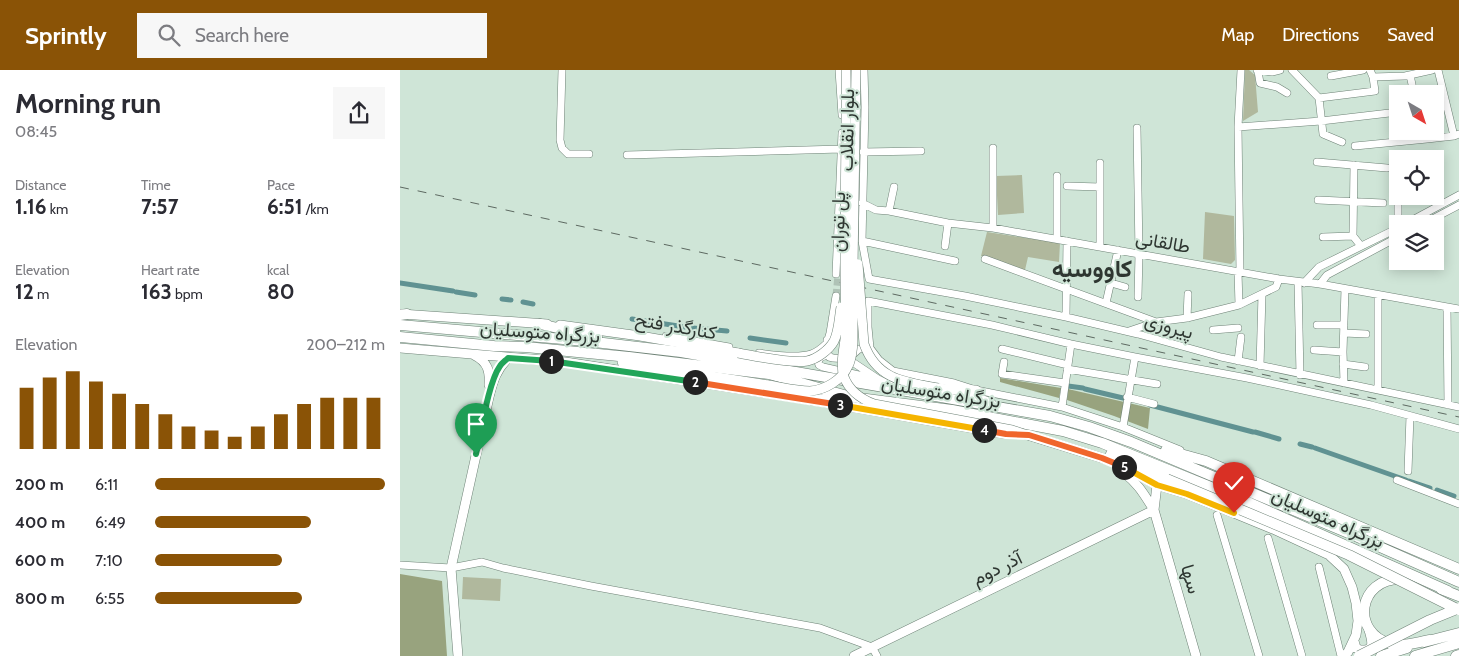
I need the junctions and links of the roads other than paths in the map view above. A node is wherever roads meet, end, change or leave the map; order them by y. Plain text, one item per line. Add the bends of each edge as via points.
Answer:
1 (562, 70) edge
2 (839, 70) edge
3 (846, 70) edge
4 (856, 70) edge
5 (864, 70) edge
6 (1241, 70) edge
7 (1257, 70) edge
8 (1280, 70) edge
9 (1292, 70) edge
10 (1363, 70) edge
11 (1432, 70) edge
12 (1438, 70) edge
13 (1372, 74) edge
14 (1410, 75) junction
15 (1331, 76) dead end
16 (1412, 85) edge
17 (1287, 93) dead end
18 (1319, 98) junction
19 (1389, 113) edge
20 (1321, 121) junction
21 (864, 122) junction
22 (843, 123) junction
23 (1238, 127) junction
24 (1138, 128) dead end
25 (1456, 135) edge
26 (1417, 140) edge
27 (1342, 142) dead end
28 (1355, 146) dead end
29 (992, 148) dead end
30 (841, 149) junction
31 (921, 151) dead end
32 (863, 152) junction
33 (589, 154) dead end
34 (627, 155) dead end
35 (1317, 162) dead end
36 (1100, 163) dead end
37 (1354, 165) junction
38 (1387, 168) dead end
39 (1057, 176) dead end
40 (1067, 186) dead end
41 (894, 188) dead end
42 (1100, 188) junction
43 (1459, 195) edge
44 (1318, 200) dead end
45 (1354, 202) junction
46 (1383, 203) dead end
47 (1459, 205) edge
48 (862, 207) junction
49 (876, 210) junction
50 (889, 211) junction
51 (841, 213) junction
52 (1422, 215) edge
53 (1440, 215) edge
54 (863, 220) junction
55 (948, 223) junction
56 (993, 228) junction
57 (1389, 232) edge
58 (1353, 236) junction
59 (1323, 237) dead end
60 (1057, 239) junction
61 (858, 240) junction
62 (1067, 241) junction
63 (1389, 242) edge
64 (945, 246) dead end
65 (1360, 246) junction
66 (1100, 247) junction
67 (1118, 250) junction
68 (1139, 254) junction
69 (985, 259) dead end
70 (955, 261) dead end
71 (1320, 267) junction
72 (1239, 272) junction
73 (1327, 274) junction
74 (837, 275) tunnel mouth
75 (869, 279) joint
76 (1279, 280) junction
77 (1301, 282) junction
78 (1111, 283) junction
79 (1320, 284) junction
80 (1125, 287) dead end
81 (1066, 289) junction
82 (1345, 289) junction
83 (844, 290) junction
84 (1188, 294) dead end
85 (1262, 294) junction
86 (835, 295) tunnel mouth
87 (1378, 295) junction
88 (1138, 297) dead end
89 (868, 301) junction
90 (1106, 303) junction
91 (1239, 305) junction
92 (1447, 307) junction
93 (1459, 308) edge
94 (402, 314) edge
95 (1066, 317) junction
96 (1188, 318) junction
97 (1156, 322) junction
98 (540, 324) junction
99 (400, 325) edge
100 (1317, 325) dead end
101 (1238, 328) dead end
102 (1344, 329) junction
103 (1213, 330) dead end
104 (1128, 331) junction
105 (1366, 334) dead end
106 (640, 336) junction
107 (400, 337) edge
108 (1241, 337) dead end
109 (827, 343) junction
110 (1071, 344) junction
111 (494, 346) junction
112 (632, 346) junction
113 (400, 348) edge
114 (870, 348) junction
115 (1002, 349) dead end
116 (1314, 350) dead end
117 (1343, 352) junction
118 (738, 353) joint
119 (472, 354) junction
120 (830, 357) junction
121 (1135, 357) junction
122 (508, 358) junction
123 (848, 360) junction
124 (1238, 361) junction
125 (622, 362) joint
126 (1004, 362) dead end
127 (1344, 364) junction
128 (1260, 366) junction
129 (1067, 367) junction
130 (1365, 367) dead end
131 (1300, 375) junction
132 (878, 379) junction
133 (1132, 380) junction
134 (1065, 383) junction
135 (1344, 383) junction
136 (1157, 384) dead end
137 (956, 390) junction
138 (976, 390) junction
139 (1378, 390) junction
140 (904, 391) junction
141 (488, 397) junction
142 (851, 397) junction
143 (1127, 397) junction
144 (812, 400) junction
145 (1154, 404) dead end
146 (1448, 405) junction
147 (1003, 407) junction
148 (1062, 407) junction
149 (1459, 407) edge
150 (1410, 416) junction
151 (1122, 427) junction
152 (1459, 429) edge
153 (1063, 431) junction
154 (1024, 434) junction
155 (1132, 442) junction
156 (1102, 458) junction
157 (1206, 461) junction
158 (1120, 464) junction
159 (1408, 471) dead end
160 (1167, 479) junction
161 (1398, 480) dead end
162 (1157, 485) junction
163 (1459, 504) edge
164 (1154, 510) junction
165 (1217, 515) dead end
166 (1268, 538) dead end
167 (400, 565) edge
168 (1319, 567) dead end
169 (451, 568) junction
170 (1459, 569) edge
171 (1459, 582) edge
172 (1448, 591) junction
173 (1459, 596) edge
174 (1459, 609) edge
175 (1369, 630) junction
176 (1459, 633) edge
177 (1430, 640) junction
178 (1354, 641) junction
179 (1459, 643) edge
180 (872, 647) junction
181 (458, 656) edge
182 (854, 656) edge
183 (877, 656) edge
184 (1196, 656) edge
185 (1259, 656) edge
186 (1302, 656) edge
187 (1343, 656) edge
188 (1359, 656) edge
189 (1381, 656) edge
190 (1415, 656) edge

1 - 33 street via 562,148 568,154
2 - 22 street, بلوار انقلاب
3 - 83 main road, پل توران, bridge
4 - 61 main road, پل توران, bridge
5 - 21 street, بلوار انقلاب
6 - 23 street
7 - 8 street
7 - 17 street via 1260,84 1277,87
9 - 18 street
10 - 15 street
11 - 14 street
12 - 25 street
13 - 14 street
13 - 18 street via 1375,91
14 - 16 street
18 - 20 street
19 - 20 street
20 - 23 street
20 - 27 street via 1323,134
21 - 22 street
21 - 32 street, بلوار انقلاب
22 - 30 street, بلوار انقلاب
23 - 72 street
24 - 68 street
26 - 28 street
29 - 56 street
30 - 34 street
30 - 51 street, بلوار انقلاب
31 - 32 street
32 - 48 street, بلوار انقلاب
35 - 37 street
36 - 42 street
37 - 38 street
37 - 45 street
39 - 60 street
40 - 42 street
41 - 50 street
42 - 66 street
43 - 52 street
44 - 45 street
45 - 46 street
45 - 58 street
47 - 53 street
48 - 49 street, طالقانی
48 - 51 street
48 - 54 street, بلوار انقلاب
49 - 50 street, طالقانی
49 - 54 street
50 - 55 street, طالقانی
51 - 74 street, بلوار انقلاب
54 - 61 street, بلوار انقلاب
55 - 56 street, طالقانی
55 - 64 street
56 - 60 street, طالقانی
57 - 65 street
58 - 59 street
58 - 65 street
60 - 62 street, طالقانی
61 - 70 street
61 - 75 street, بلوار انقلاب
61 - 125 main road, پل توران, bridge via 853,267 852,356 840,376 826,387 810,391
61 - 137 main road, bridge via 867,353 883,372 900,380
62 - 66 street, طالقانی
62 - 81 street
63 - 73 street
65 - 71 street
66 - 67 street, طالقانی
67 - 68 street, طالقانی
67 - 78 street
68 - 72 street, طالقانی
68 - 88 street
69 - 81 street
71 - 73 street
71 - 77 street
72 - 76 street, طالقانی
72 - 91 street
73 - 79 street
75 - 95 street, پیروزی
76 - 77 street, طالقانی
76 - 85 street via 1276,287
77 - 79 street, طالقانی
77 - 131 street
78 - 80 street
78 - 90 street
79 - 82 street, طالقانی
81 - 90 street
81 - 95 street
82 - 87 street, طالقانی
82 - 102 street
83 - 118 main road, پل توران, bridge via 835,339 816,357 795,361
83 - 154 main road, پل توران, bridge via 846,331 842,369 855,393 874,404
84 - 96 street
85 - 91 street
85 - 128 street
86 - 109 street
87 - 92 street, طالقانی
87 - 139 street
89 - 110 street
89 - 114 street
89 - 123 street via 856,299
90 - 97 street
91 - 96 street
92 - 93 street, طالقانی
92 - 146 street
94 - 98 main road, کنارگذر فتح
95 - 104 street, پیروزی
96 - 97 street
97 - 104 street
98 - 106 main road, کنارگذر فتح
98 - 112 highway
99 - 112 highway, بزرگراه متوسلیان
100 - 102 street
101 - 103 street
102 - 105 street
102 - 117 street
104 - 124 street, پیروزی
106 - 109 street via 666,336 765,354 811,354
106 - 118 main road, کنارگذر فتح
107 - 111 highway, بزرگراه متوسلیان
108 - 124 street
109 - 120 street
110 - 121 street
110 - 129 street
111 - 125 highway
111 - 142 highway, بزرگراه متوسلیان via 526,346 769,374
112 - 140 highway, بزرگراه متوسلیان
113 - 119 main road
114 - 123 street via 859,349
114 - 138 street via 893,371
115 - 129 street
116 - 117 street
117 - 127 street
119 - 122 main road
119 - 141 main road via 481,358 488,369
120 - 123 street
120 - 132 street via 820,358 819,365
121 - 133 street
121 - 150 street via 1247,378
122 - 141 main road via 500,366
122 - 144 main road via 565,362
123 - 132 street
124 - 128 street, پیروزی
126 - 134 street via 1002,374
127 - 130 street
127 - 135 street
128 - 131 street, پیروزی
129 - 133 street
129 - 134 street
131 - 135 street, پیروزی
132 - 140 street
133 - 136 street
133 - 143 street
134 - 148 street
135 - 139 street, پیروزی
137 - 138 main road
137 - 147 main road
138 - 148 street
139 - 146 street, پیروزی
140 - 147 highway, بزرگراه متوسلیان
141 - 169 main road
142 - 144 highway
142 - 153 highway, بزرگراه متوسلیان via 952,410
143 - 145 street
143 - 151 street
144 - 154 main road via 1006,434
146 - 149 street, پیروزی
147 - 155 highway, بزرگراه متوسلیان via 1050,416
148 - 151 street
150 - 152 street
150 - 159 street
151 - 157 street
153 - 160 highway
153 - 172 highway, بزرگراه متوسلیان via 1102,442 1250,503
154 - 156 main road
155 - 157 highway via 1148,443
155 - 171 highway, بزرگراه متوسلیان
156 - 158 main road
156 - 164 main road, سها via 1133,479
157 - 170 highway
158 - 160 main road
158 - 162 main road
160 - 174 highway, bridge via 1349,555
161 - 163 street
162 - 164 main road, سها
162 - 178 main road via 1273,529 1336,560 1352,586 1358,621
164 - 180 main road, آذر دوم
164 - 184 main road, سها
165 - 185 street
166 - 186 street
167 - 169 street
168 - 187 street
169 - 180 street via 482,562 493,564 592,586 820,628
169 - 181 main road
172 - 173 highway
172 - 175 highway via 1408,580 1384,581 1367,598 1364,615
174 - 188 highway, bridge
175 - 177 highway via 1381,640 1393,644
175 - 178 main road via 1372,643 1367,650 1356,648
176 - 177 highway
177 - 189 highway
178 - 187 main road
179 - 190 highway
180 - 182 main road, آذر دوم
180 - 183 street

